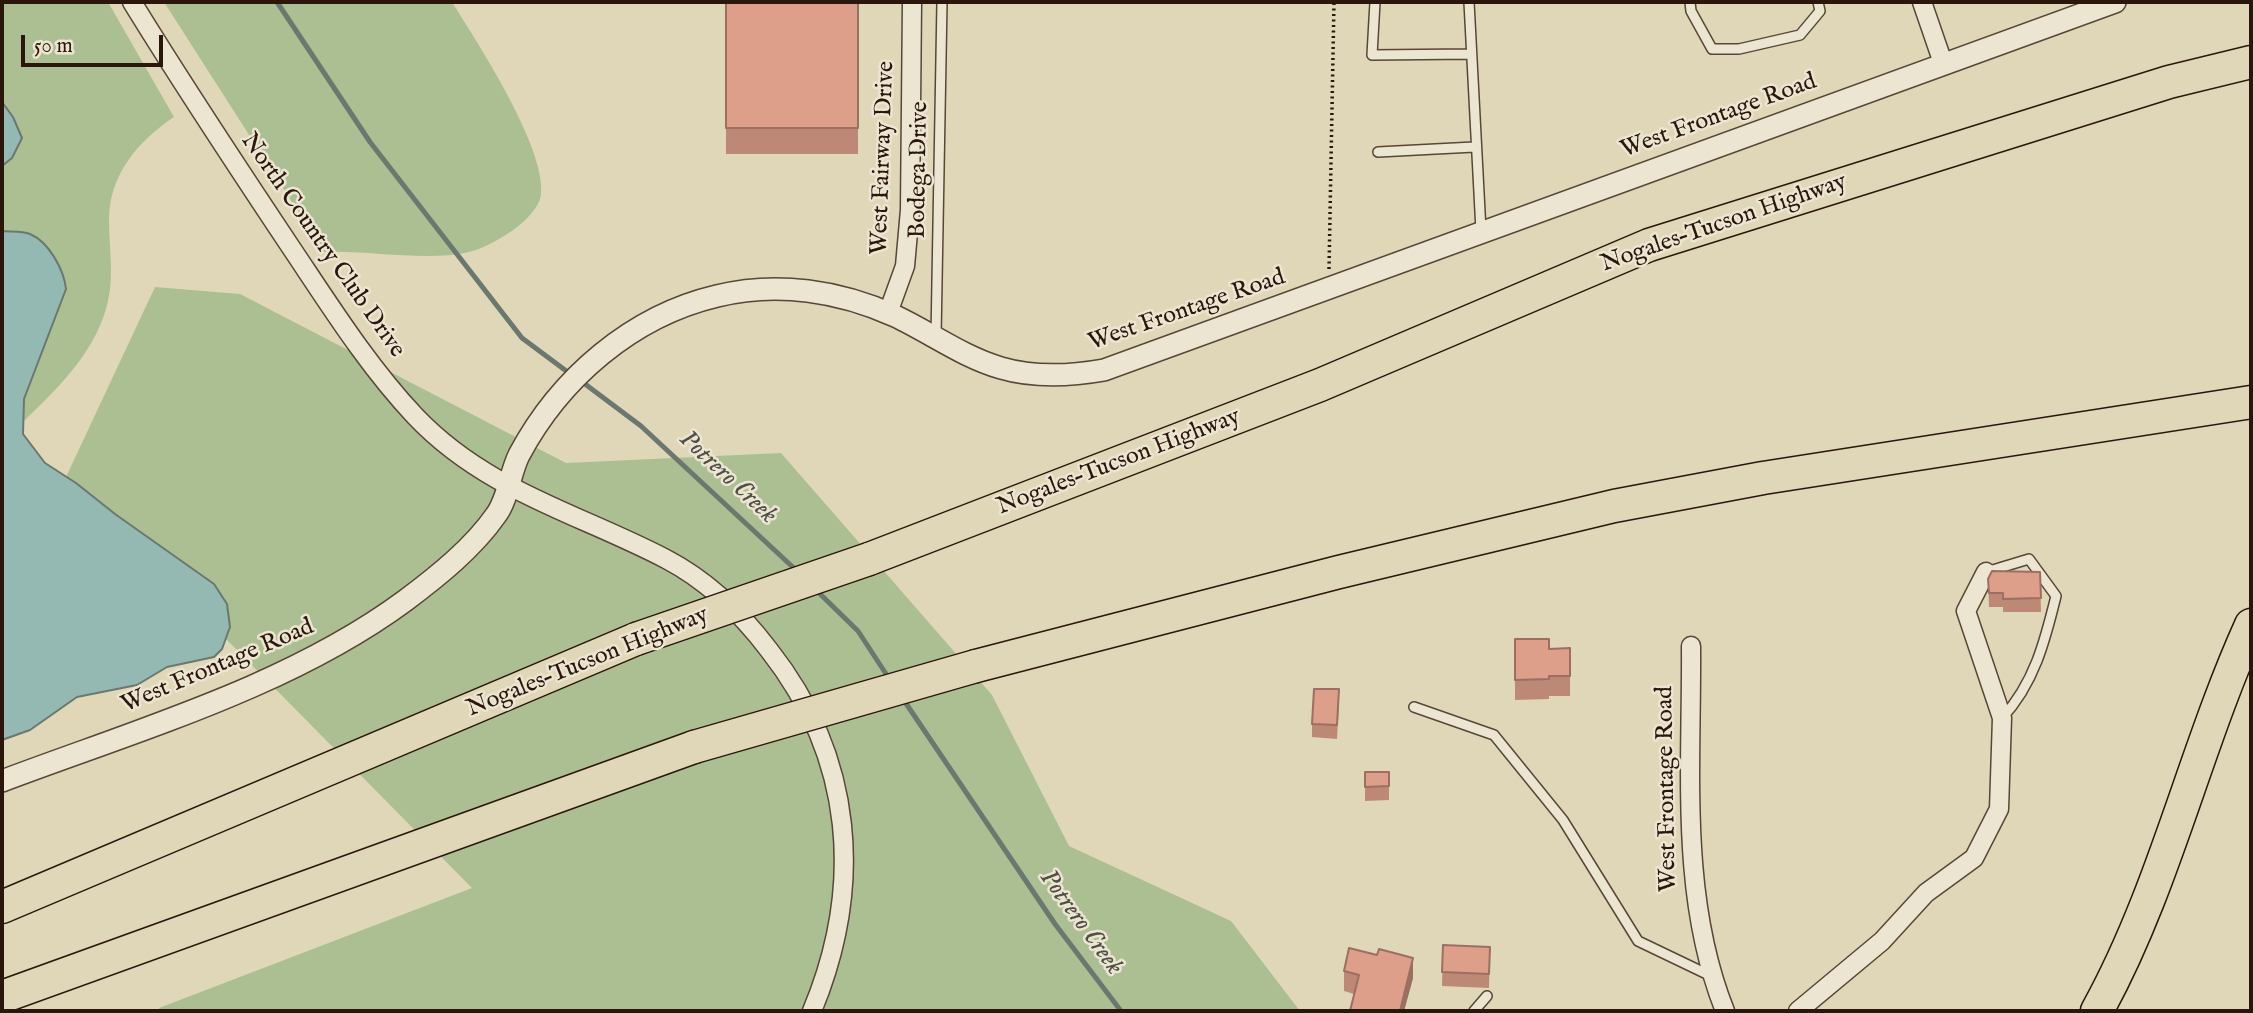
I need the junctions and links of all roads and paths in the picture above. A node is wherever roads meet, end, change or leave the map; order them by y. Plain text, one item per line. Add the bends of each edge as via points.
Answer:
1 (132, 2) edge
2 (912, 2) edge
3 (943, 2) edge
4 (1334, 2) edge
5 (1375, 2) edge
6 (1468, 2) edge
7 (1690, 2) edge
8 (1818, 2) edge
9 (1922, 2) edge
10 (2115, 2) edge
11 (1470, 54) junction
12 (2251, 62) edge
13 (1943, 63) junction
14 (1474, 147) junction
15 (1378, 152) dead end
16 (1481, 233) junction
17 (1329, 289) junction
18 (888, 313) junction
19 (936, 338) junction
20 (2251, 402) edge
21 (506, 487) junction
22 (1986, 572) joint
23 (2251, 625) edge
24 (1691, 646) dead end
25 (1414, 707) dead end
26 (2002, 718) junction
27 (2, 781) edge
28 (2, 907) edge
29 (1711, 976) junction
30 (1487, 996) dead end
31 (2, 997) edge
32 (812, 1011) edge
33 (1474, 1011) edge
34 (1725, 1011) edge
35 (1798, 1011) edge
36 (2097, 1011) edge

1 - 21 street, North Country Club Drive via 337,318 415,416 445,444
2 - 18 street, West Fairway Drive via 910,210 905,267
3 - 19 lane, Bodega Drive
4 - 17 path
5 - 11 lane via 1372,55
6 - 11 lane
7 - 8 lane via 1712,49 1800,35 1819,11
9 - 13 street
10 - 13 street, West Frontage Road
11 - 14 lane
12 - 28 highway, Nogales–Tucson Highway, bridge via 2169,82 1649,245 1320,385 869,559 636,639
13 - 16 street, West Frontage Road
14 - 15 lane
14 - 16 lane
16 - 17 street, West Frontage Road
17 - 19 street, West Frontage Road via 1129,363 1079,375 1002,368
18 - 19 street, West Frontage Road
18 - 21 street, West Frontage Road via 810,291 749,290 662,314 604,351 562,394 519,455
20 - 31 highway, bridge via 1763,478 1614,506 976,666 694,747
21 - 27 street, West Frontage Road via 498,513 454,560 354,636 286,671
21 - 32 street, North Country Club Drive via 693,575 739,614 782,667 820,733 833,772 842,825 843,893 838,933
22 - 26 street via 1966,611
22 - 26 lane via 2029,559 2056,596 2036,666 2019,700
23 - 36 highway via 2221,691 2165,852
24 - 29 street, West Frontage Road via 1692,880
25 - 29 lane via 1494,735 1563,820 1638,941
26 - 35 street via 1999,809 1974,858 1926,893 1882,941
29 - 34 street, West Frontage Road
30 - 33 lane

